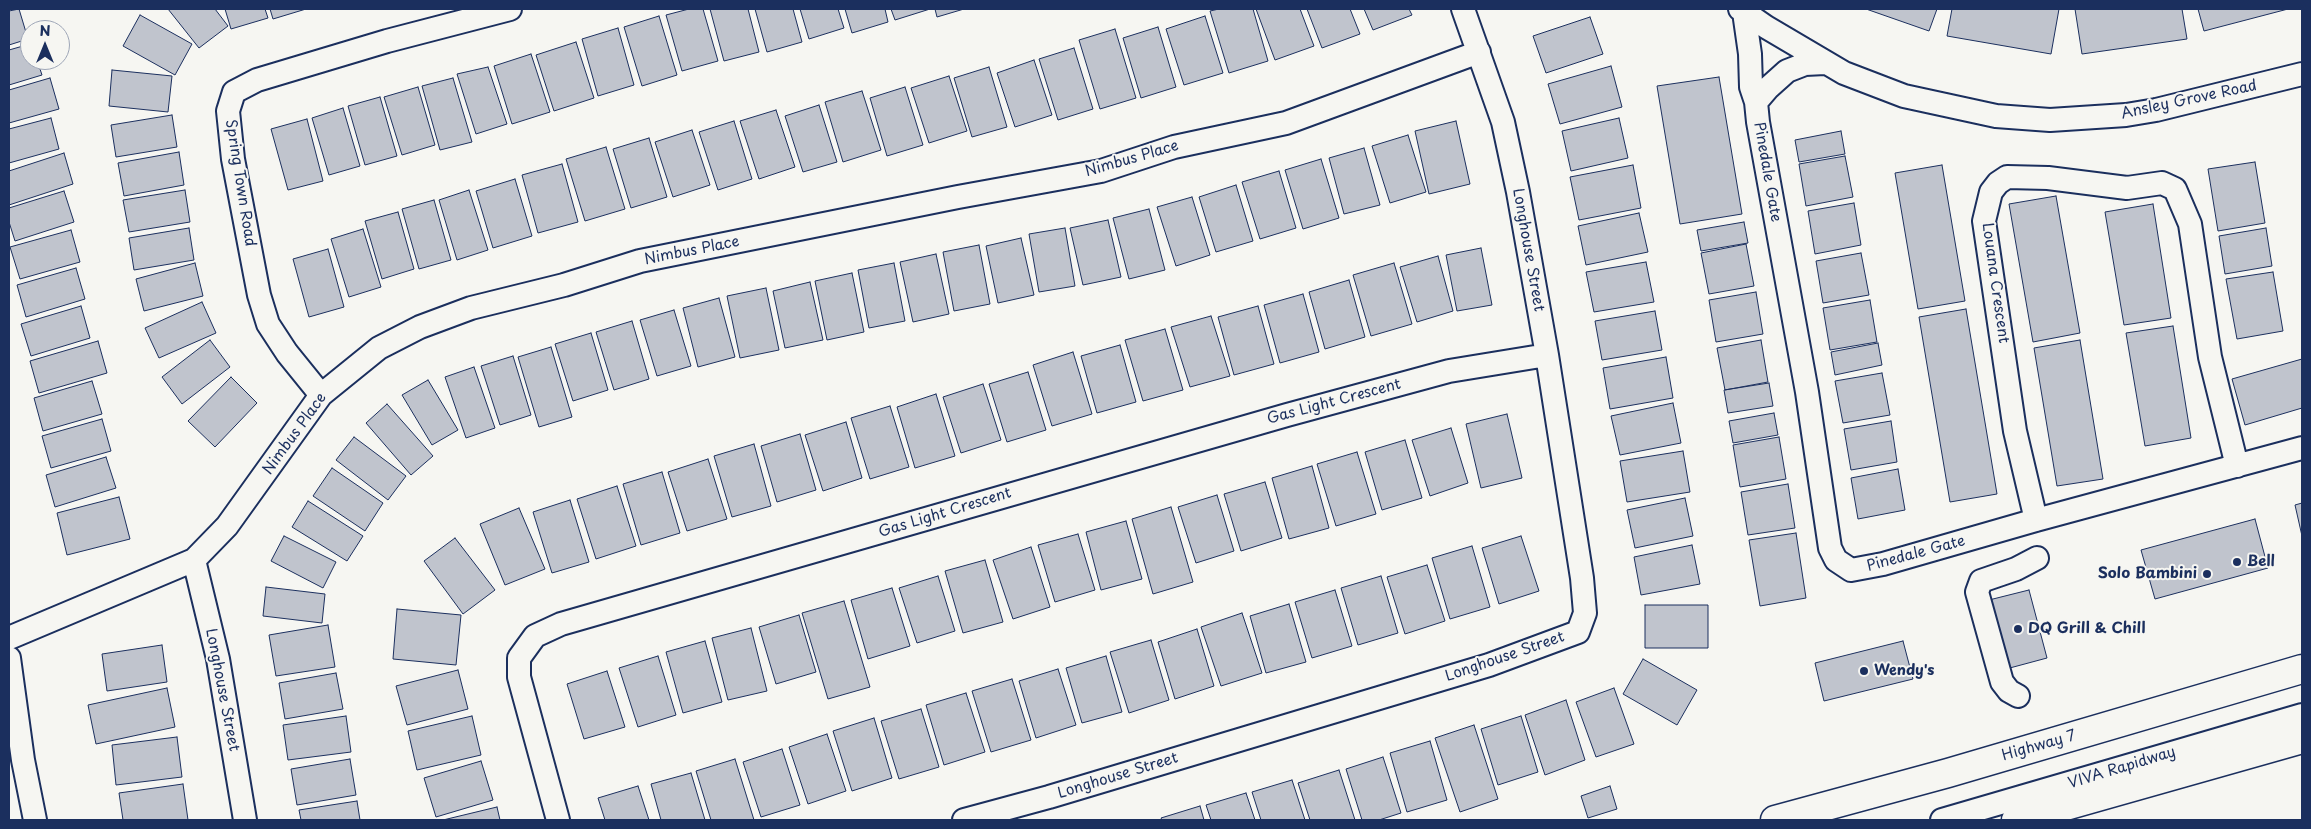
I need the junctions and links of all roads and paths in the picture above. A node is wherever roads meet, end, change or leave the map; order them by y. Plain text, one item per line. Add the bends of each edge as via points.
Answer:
1 (510, 9) edge
2 (1463, 9) edge
3 (1742, 10) edge
4 (1479, 52) junction
5 (1825, 63) junction
6 (2302, 74) edge
7 (1756, 102) junction
8 (1547, 354) junction
9 (321, 395) junction
10 (2302, 448) edge
11 (2236, 466) junction
12 (2036, 520) junction
13 (2037, 558) dead end
14 (194, 560) junction
15 (9, 638) edge
16 (9, 658) edge
17 (2302, 668) edge
18 (2018, 696) dead end
19 (2302, 715) edge
20 (2302, 739) edge
21 (35, 820) edge
22 (245, 820) edge
23 (558, 820) edge
24 (964, 820) edge
25 (1775, 820) edge
26 (1942, 820) edge
27 (2016, 820) edge

1 - 9 street, Spring Town Road via 266,77 234,92 228,111 233,159 259,295 268,324
2 - 4 street, Longhouse Street
3 - 5 street, Ansley Grove Road
3 - 7 street, Pinedale Gate via 1750,54 1751,87
4 - 8 street, Longhouse Street via 1502,122 1518,192
4 - 9 street, Nimbus Place via 1286,123 1174,147 1101,170 640,261 564,285 471,308 420,327 379,348
5 - 6 street, Ansley Grove Road via 1904,96 1996,116 2050,120 2092,119 2156,110
5 - 7 street, Pinedale Gate via 1805,64 1787,71
7 - 12 street, Pinedale Gate via 1807,392 1830,548 1836,560 1851,570 1883,564
8 - 23 street, Gas Light Crescent via 1449,371 1306,410 561,624 535,636 519,658 519,677
8 - 24 street, Longhouse Street via 1582,578 1585,613 1578,632 1488,665
9 - 14 street, Nimbus Place via 227,526
10 - 11 street, Pinedale Gate
11 - 12 street, Pinedale Gate
11 - 12 street, Louana Crescent via 2210,357 2190,224 2175,189 2162,183 2127,188 2048,178 2007,177 1991,192 1984,221 2016,431
13 - 18 street via 1981,581 1977,592 2002,682
14 - 15 street, Nimbus Place
14 - 22 street, Longhouse Street via 218,659
16 - 21 street
17 - 25 main road, Highway 7 via 1948,773
19 - 26 street, VIVA Rapidway
20 - 27 main road

